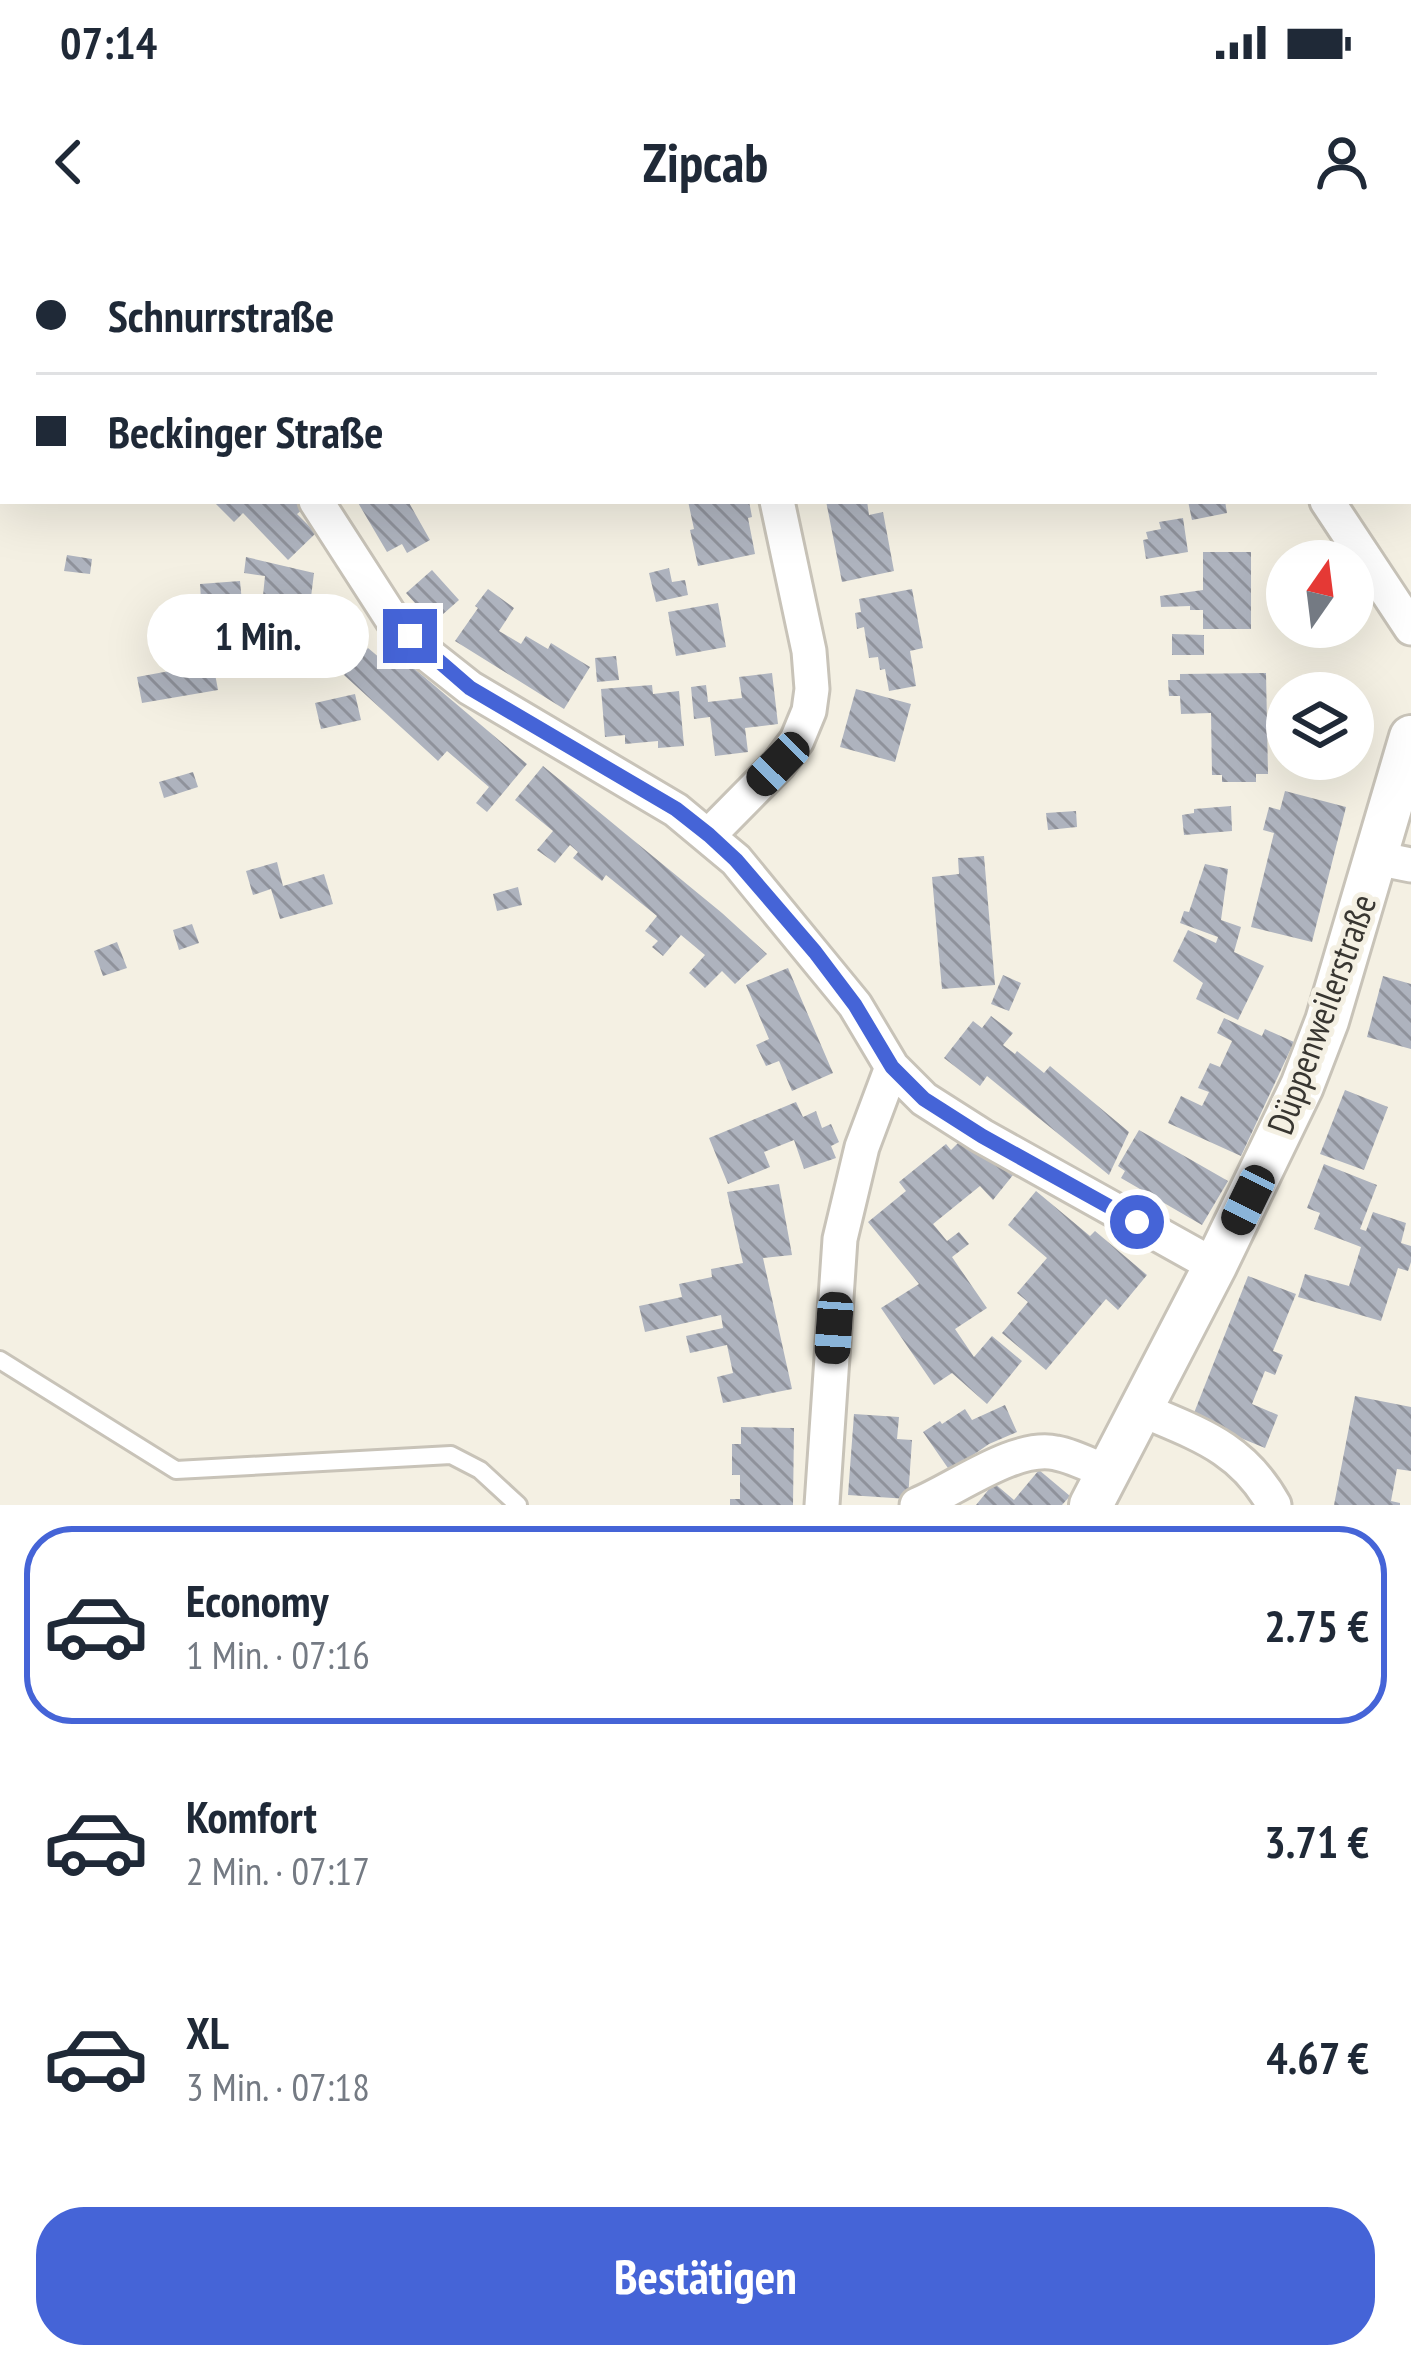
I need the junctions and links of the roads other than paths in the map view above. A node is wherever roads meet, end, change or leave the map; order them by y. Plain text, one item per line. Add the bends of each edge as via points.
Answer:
1 (318, 504) edge
2 (778, 504) edge
3 (1329, 504) edge
4 (1411, 628) edge
5 (1411, 736) edge
6 (709, 835) junction
7 (1393, 861) edge
8 (892, 1067) junction
9 (1215, 1265) junction
10 (0, 1360) edge
11 (1140, 1409) junction
12 (1099, 1489) edge
13 (518, 1505) edge
14 (822, 1505) edge
15 (917, 1505) edge
16 (1274, 1505) edge

1 - 6 street via 392,619 427,654
2 - 6 street via 809,651 809,711 778,764
3 - 4 street
5 - 7 street, Düppenweilerstraße
6 - 8 street via 815,952
7 - 9 street, Düppenweilerstraße via 1302,1085
8 - 9 street via 982,1136
8 - 14 street via 840,1239
9 - 11 street, Düppenweilerstraße
10 - 13 lane via 176,1470 451,1455
11 - 12 street, Düppenweilerstraße
11 - 16 street via 1213,1440 1250,1469
12 - 15 street, Düppenweilerstraße via 1058,1453 1037,1451

